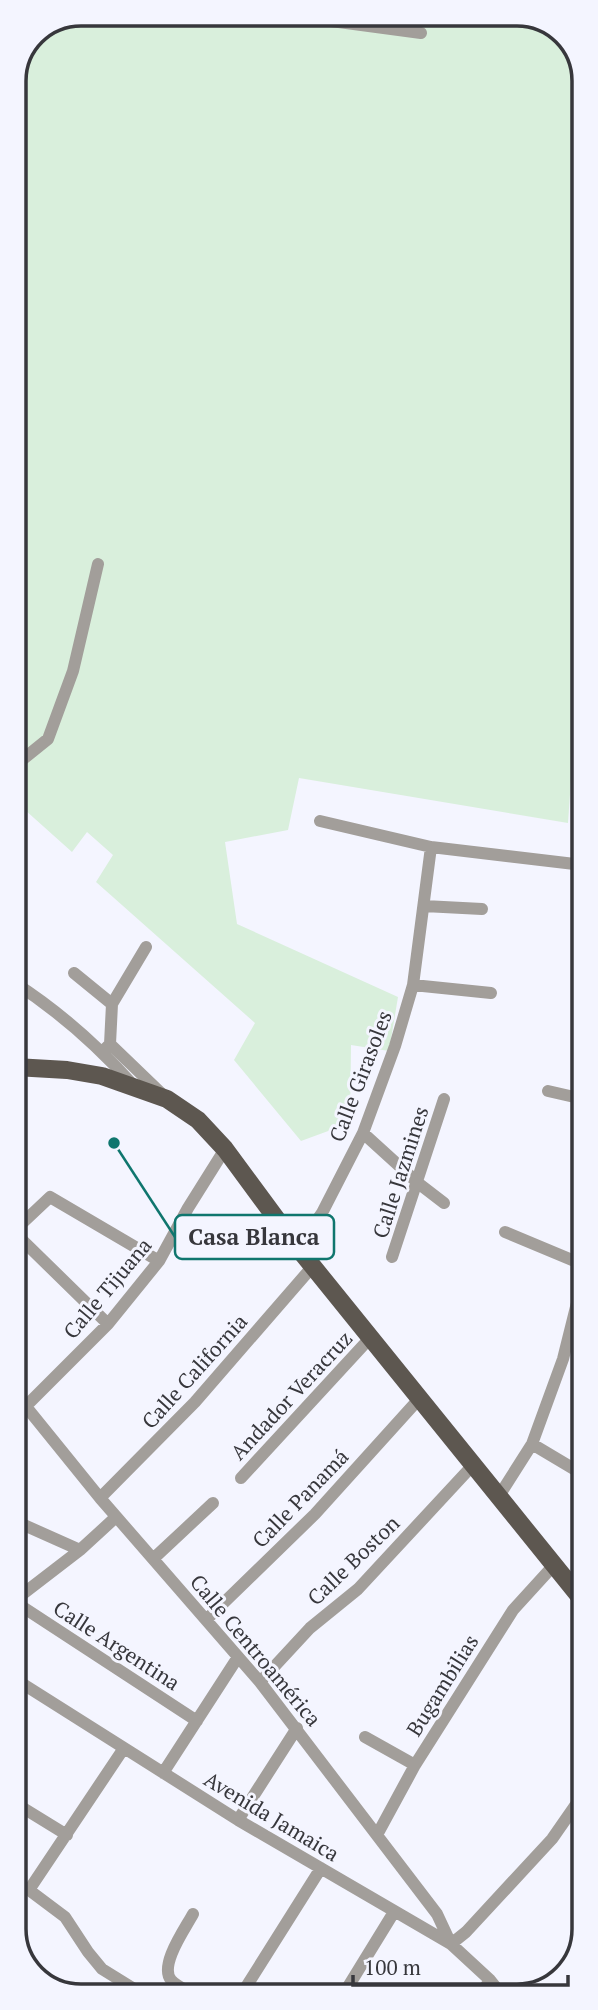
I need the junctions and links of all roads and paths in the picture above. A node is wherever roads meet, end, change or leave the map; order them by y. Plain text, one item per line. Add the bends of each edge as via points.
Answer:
1 (369, 26) edge
2 (421, 33) dead end
3 (97, 564) dead end
4 (26, 757) edge
5 (320, 821) dead end
6 (431, 847) junction
7 (572, 863) edge
8 (424, 905) junction
9 (482, 909) dead end
10 (146, 947) dead end
11 (74, 973) dead end
12 (413, 985) junction
13 (26, 990) edge
14 (491, 993) dead end
15 (112, 1004) junction
16 (106, 1047) junction
17 (26, 1068) edge
18 (134, 1086) junction
19 (548, 1091) dead end
20 (572, 1096) edge
21 (167, 1099) junction
22 (444, 1099) dead end
23 (363, 1133) junction
24 (226, 1149) junction
25 (418, 1183) junction
26 (443, 1203) dead end
27 (26, 1221) edge
28 (505, 1231) dead end
29 (26, 1243) edge
30 (298, 1248) junction
31 (392, 1256) dead end
32 (572, 1260) edge
33 (159, 1261) junction
34 (313, 1266) junction
35 (572, 1321) edge
36 (108, 1324) junction
37 (370, 1338) junction
38 (418, 1400) junction
39 (26, 1406) joint
40 (532, 1444) junction
41 (473, 1465) junction
42 (572, 1468) edge
43 (241, 1478) dead end
44 (499, 1496) junction
45 (100, 1498) junction
46 (213, 1503) dead end
47 (116, 1517) junction
48 (26, 1526) edge
49 (80, 1550) junction
50 (153, 1559) junction
51 (554, 1565) junction
52 (572, 1587) edge
53 (26, 1592) edge
54 (26, 1608) edge
55 (206, 1620) junction
56 (238, 1657) junction
57 (260, 1682) junction
58 (26, 1686) edge
59 (197, 1721) junction
60 (297, 1728) junction
61 (365, 1737) dead end
62 (124, 1748) junction
63 (415, 1765) junction
64 (163, 1773) junction
65 (26, 1810) edge
66 (572, 1810) edge
67 (237, 1820) junction
68 (67, 1835) junction
69 (377, 1835) junction
70 (321, 1868) junction
71 (394, 1912) junction
72 (193, 1914) dead end
73 (450, 1944) junction
74 (490, 1980) junction
75 (126, 1984) edge
76 (177, 1984) edge
77 (248, 1984) edge
78 (350, 1984) edge
79 (487, 1984) edge
80 (493, 1984) edge

1 - 2 street
3 - 4 street via 73,671 48,739
5 - 6 street
6 - 7 street
6 - 8 street, Calle Girasoles
8 - 9 street
8 - 12 street, Calle Girasoles
10 - 15 street
11 - 15 street
12 - 14 street
12 - 23 street, Calle Girasoles
13 - 16 street
15 - 16 street
16 - 18 street
16 - 21 street
17 - 18 main road via 68,1070
18 - 21 main road
19 - 20 street
21 - 24 main road via 198,1120
22 - 25 street, Calle Jazmines
23 - 25 street
23 - 30 street, Calle Girasoles via 322,1213
24 - 30 main road
24 - 33 street, Calle Tijuana
25 - 26 street
25 - 31 street, Calle Jazmines
27 - 33 street via 50,1197
28 - 32 street
29 - 36 street
30 - 34 main road
33 - 36 street, Calle Tijuana
34 - 37 main road
34 - 45 street, Calle California via 195,1402
35 - 40 street
36 - 39 street, Calle Tijuana
37 - 38 main road
37 - 43 street, Andador Veracruz
38 - 41 main road
38 - 55 street, Calle Panamá via 315,1514
39 - 45 street, Calle Centroamérica
40 - 42 street
40 - 44 street
41 - 44 main road
41 - 57 street, Calle Boston via 358,1589 310,1628
44 - 51 main road
45 - 47 street, Calle Centroamérica
46 - 50 street
47 - 49 street
47 - 50 street, Calle Centroamérica
48 - 49 street
49 - 53 street
50 - 55 street, Calle Centroamérica
51 - 52 main road
51 - 63 street, Bugambilias via 513,1610
54 - 59 street, Calle Argentina
55 - 56 street, Calle Centroamérica
56 - 57 street, Calle Centroamérica
56 - 59 street
57 - 60 street, Calle Centroamérica
58 - 62 street, Avenida Jamaica
59 - 64 street
60 - 67 street
60 - 69 street, Calle Centroamérica
61 - 63 street
62 - 64 street, Avenida Jamaica
62 - 68 street
63 - 69 street, Bugambilias
64 - 67 street, Avenida Jamaica
65 - 68 street
66 - 73 street via 552,1839
67 - 70 street, Avenida Jamaica
68 - 75 street via 29,1890 65,1917 102,1969
69 - 73 street, Calle Centroamérica via 437,1914
70 - 71 street, Avenida Jamaica
70 - 77 street
71 - 73 street, Avenida Jamaica
71 - 78 street
72 - 76 street via 168,1960 167,1970
73 - 74 street, Avenida Jamaica
74 - 79 street
74 - 80 street, Avenida Jamaica

